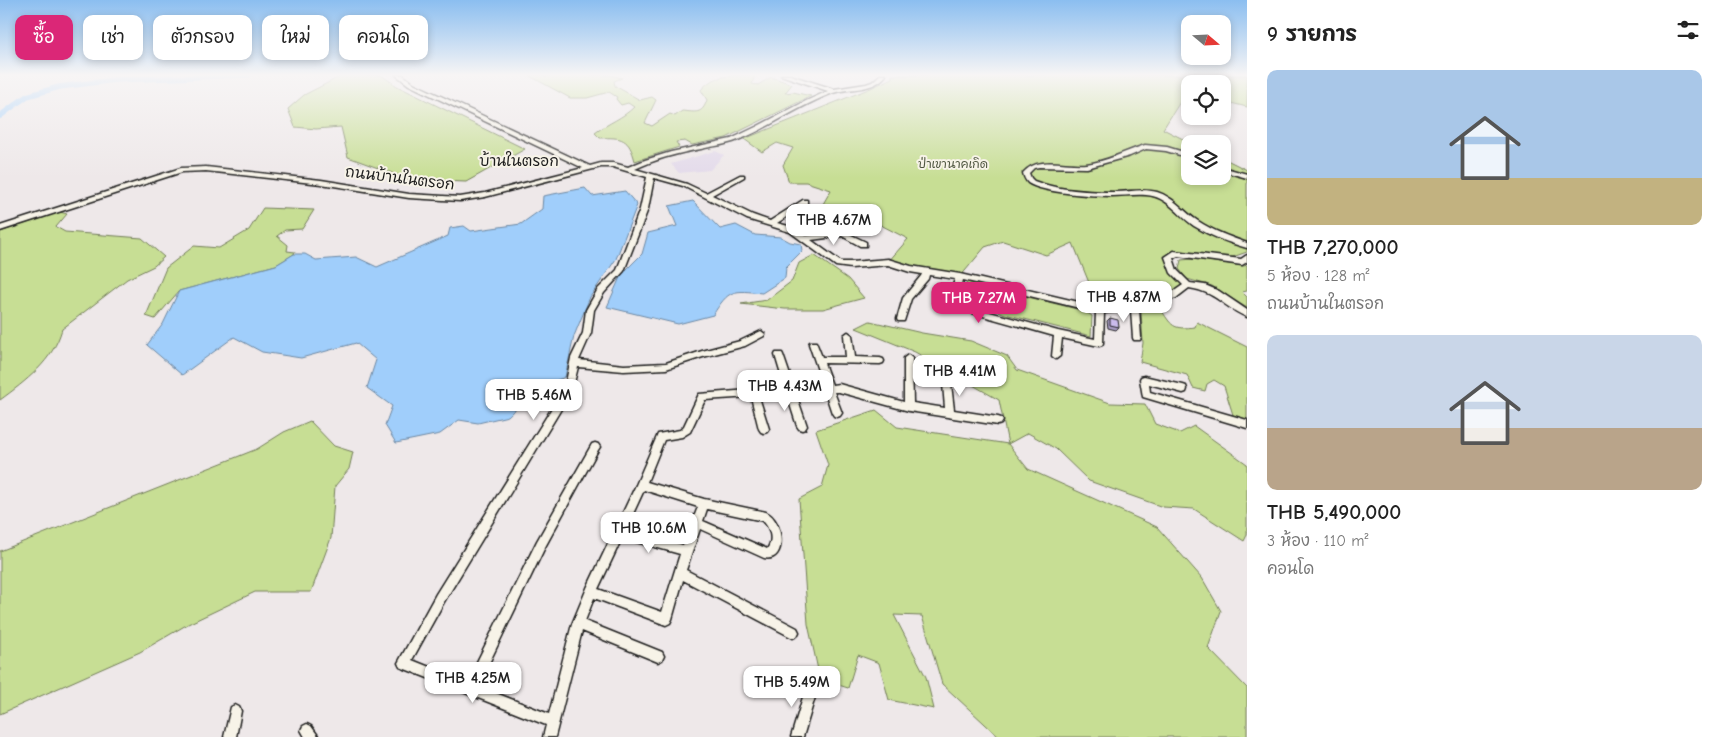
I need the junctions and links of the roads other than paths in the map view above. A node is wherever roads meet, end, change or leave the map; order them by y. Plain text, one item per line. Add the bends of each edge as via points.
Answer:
1 (465, 109) edge
2 (796, 109) edge
3 (1181, 153) edge
4 (590, 168) junction
5 (630, 169) junction
6 (1231, 172) edge
7 (651, 175) junction
8 (742, 176) dead end
9 (1247, 176) edge
10 (707, 195) junction
11 (805, 202) dead end
12 (771, 223) junction
13 (0, 229) edge
14 (806, 238) junction
15 (863, 244) dead end
16 (1247, 246) edge
17 (1247, 258) edge
18 (926, 272) junction
19 (960, 277) junction
20 (1188, 285) junction
21 (1135, 307) junction
22 (1100, 310) junction
23 (1247, 314) edge
24 (901, 319) dead end
25 (761, 334) dead end
26 (1058, 334) junction
27 (848, 335) dead end
28 (1137, 338) dead end
29 (812, 344) dead end
30 (779, 355) dead end
31 (1056, 356) dead end
32 (908, 358) dead end
33 (819, 360) junction
34 (851, 361) junction
35 (880, 361) dead end
36 (575, 363) junction
37 (947, 384) dead end
38 (829, 387) junction
39 (752, 388) junction
40 (1183, 389) dead end
41 (790, 390) junction
42 (909, 407) junction
43 (837, 413) dead end
44 (950, 413) junction
45 (998, 421) dead end
46 (1247, 424) edge
47 (802, 426) dead end
48 (764, 429) dead end
49 (595, 447) dead end
50 (641, 485) junction
51 (704, 504) junction
52 (697, 523) junction
53 (619, 532) junction
54 (686, 551) junction
55 (681, 574) junction
56 (591, 592) junction
57 (578, 624) junction
58 (794, 632) dead end
59 (658, 656) dead end
60 (812, 687) dead end
61 (470, 689) junction
62 (234, 711) dead end
63 (552, 721) junction
64 (230, 737) edge
65 (549, 737) edge
66 (798, 737) edge

1 - 4 street
2 - 5 street via 732,140 680,151
3 - 16 street via 1145,147 1101,163 1039,165 1026,173 1029,180 1045,186 1113,194 1160,195 1189,218 1223,238
4 - 5 street, ถนนบ้านในตรอก via 613,165
4 - 13 street, ถนนบ้านในตรอก via 460,199 409,196 206,169 181,170
5 - 7 street, ถนนบ้านในตรอก
6 - 9 street
7 - 10 street, ถนนบ้านในตรอก
7 - 36 street via 644,209 620,271 601,291 590,310 587,333
8 - 10 street
10 - 12 street, ถนนบ้านในตรอก via 750,217
11 - 12 street
12 - 14 street, ถนนบ้านในตรอก
14 - 15 street via 843,233
14 - 18 street, ถนนบ้านในตรอก via 839,264 888,262
17 - 20 street via 1242,262 1177,253 1170,257 1174,270
18 - 19 street, ถนนบ้านในตรอก
18 - 24 street via 925,278 907,298
19 - 22 street, ถนนบ้านในตรอก
19 - 26 street via 952,302 954,305
20 - 21 street, ถนนบ้านในตรอก via 1174,296
20 - 23 street via 1216,293
21 - 22 street, ถนนบ้านในตรอก
21 - 28 street
22 - 26 street via 1099,343
25 - 36 street via 742,344 666,366 624,368
26 - 31 street
27 - 34 street
29 - 33 street
30 - 41 street
32 - 42 street
33 - 34 street
33 - 38 street
34 - 35 street
36 - 61 street via 569,388 440,598 404,663
37 - 44 street
38 - 41 street
38 - 42 street
38 - 43 street
39 - 41 street
39 - 48 street
39 - 50 street via 702,397 687,429 661,437
40 - 46 street via 1144,379 1146,394
41 - 47 street
42 - 44 street
44 - 45 street
49 - 61 street via 541,544
50 - 51 street
50 - 53 street
51 - 52 street
51 - 52 street via 771,520 776,542 774,549 769,554 764,553
52 - 54 street
53 - 54 street
53 - 56 street
54 - 55 street
55 - 56 street via 666,619
55 - 58 street
56 - 57 street
57 - 59 street
57 - 63 street
60 - 66 street
61 - 63 street
62 - 64 street
63 - 65 street

